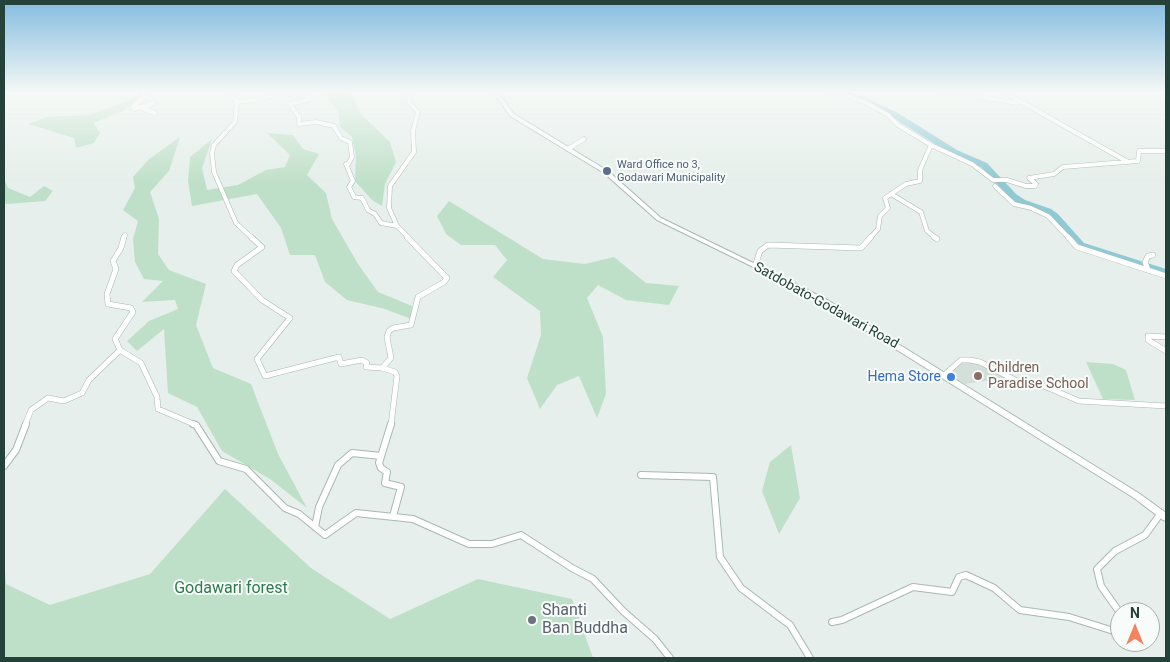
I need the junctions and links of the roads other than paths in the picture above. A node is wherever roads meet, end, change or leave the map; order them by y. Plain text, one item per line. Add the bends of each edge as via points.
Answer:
1 (235, 122) edge
2 (299, 122) edge
3 (415, 122) edge
4 (523, 122) edge
5 (895, 122) edge
6 (1053, 122) edge
7 (584, 139) dead end
8 (931, 145) junction
9 (568, 150) junction
10 (1166, 151) edge
11 (1128, 162) junction
12 (996, 186) dead end
13 (891, 194) junction
14 (397, 226) junction
15 (125, 235) dead end
16 (937, 239) dead end
17 (1153, 255) dead end
18 (755, 266) junction
19 (1148, 270) junction
20 (1166, 276) edge
21 (1166, 337) edge
22 (120, 350) junction
23 (1166, 351) edge
24 (382, 368) junction
25 (944, 374) junction
26 (1166, 406) edge
27 (381, 456) junction
28 (4, 466) edge
29 (641, 476) dead end
30 (1164, 515) edge
31 (393, 516) junction
32 (315, 527) junction
33 (1112, 602) edge
34 (832, 622) dead end
35 (1110, 630) edge
36 (670, 658) edge
37 (810, 658) edge

1 - 24 street via 214,145 214,172 236,223 262,247 234,271 262,300 290,318 257,359 265,376 339,357 341,364 362,360 367,363 366,367
2 - 14 street via 334,126 341,138 350,142 352,157 346,164 353,181 349,188 354,197 362,198 381,223
3 - 14 street via 414,152 394,179 389,194 389,208
4 - 9 street, Satdobato-Godawari Road
5 - 8 street
6 - 11 street
7 - 9 street
8 - 11 street via 972,164 990,179 1026,186 1036,184 1029,178 1054,174 1063,167
8 - 13 street via 920,170 920,181 906,184
9 - 18 street, Satdobato-Godawari Road via 606,172 659,219
10 - 11 street via 1139,151 1138,160
12 - 19 street via 1014,204 1048,216 1077,247
13 - 16 street via 921,212 927,231
13 - 18 street via 884,198 888,208 880,216 878,230 861,248 768,244 760,250
14 - 24 street via 447,278 418,297 411,325 389,331 391,358
15 - 22 street via 113,261 116,269 107,294 108,304 131,308 133,312 114,339
17 - 19 street via 1148,256 1145,262
18 - 25 street, Satdobato-Godawari Road via 827,303
19 - 20 street
21 - 23 street via 1148,336 1148,340
22 - 28 street via 89,380 82,392 64,401 48,398 31,410 16,450
22 - 32 street via 141,363 157,397 158,409 196,425 219,461 246,469 285,508
24 - 27 street via 395,372 397,376 390,429
25 - 26 street via 961,360 970,360 1018,381 1044,386 1079,401
25 - 30 street, Satdobato-Godawari Road
27 - 31 street via 379,463 387,472 385,483 400,486
27 - 32 street via 352,454 338,465 319,507
29 - 37 street via 713,477 720,557 741,588 790,626
30 - 33 street via 1145,535 1115,551 1097,568 1101,586
31 - 32 street via 356,513 325,535
31 - 36 street via 413,519 469,544 492,544 521,535 593,579 655,639
34 - 35 street via 913,587 952,592 959,577 966,574 994,588 1020,610 1069,617

